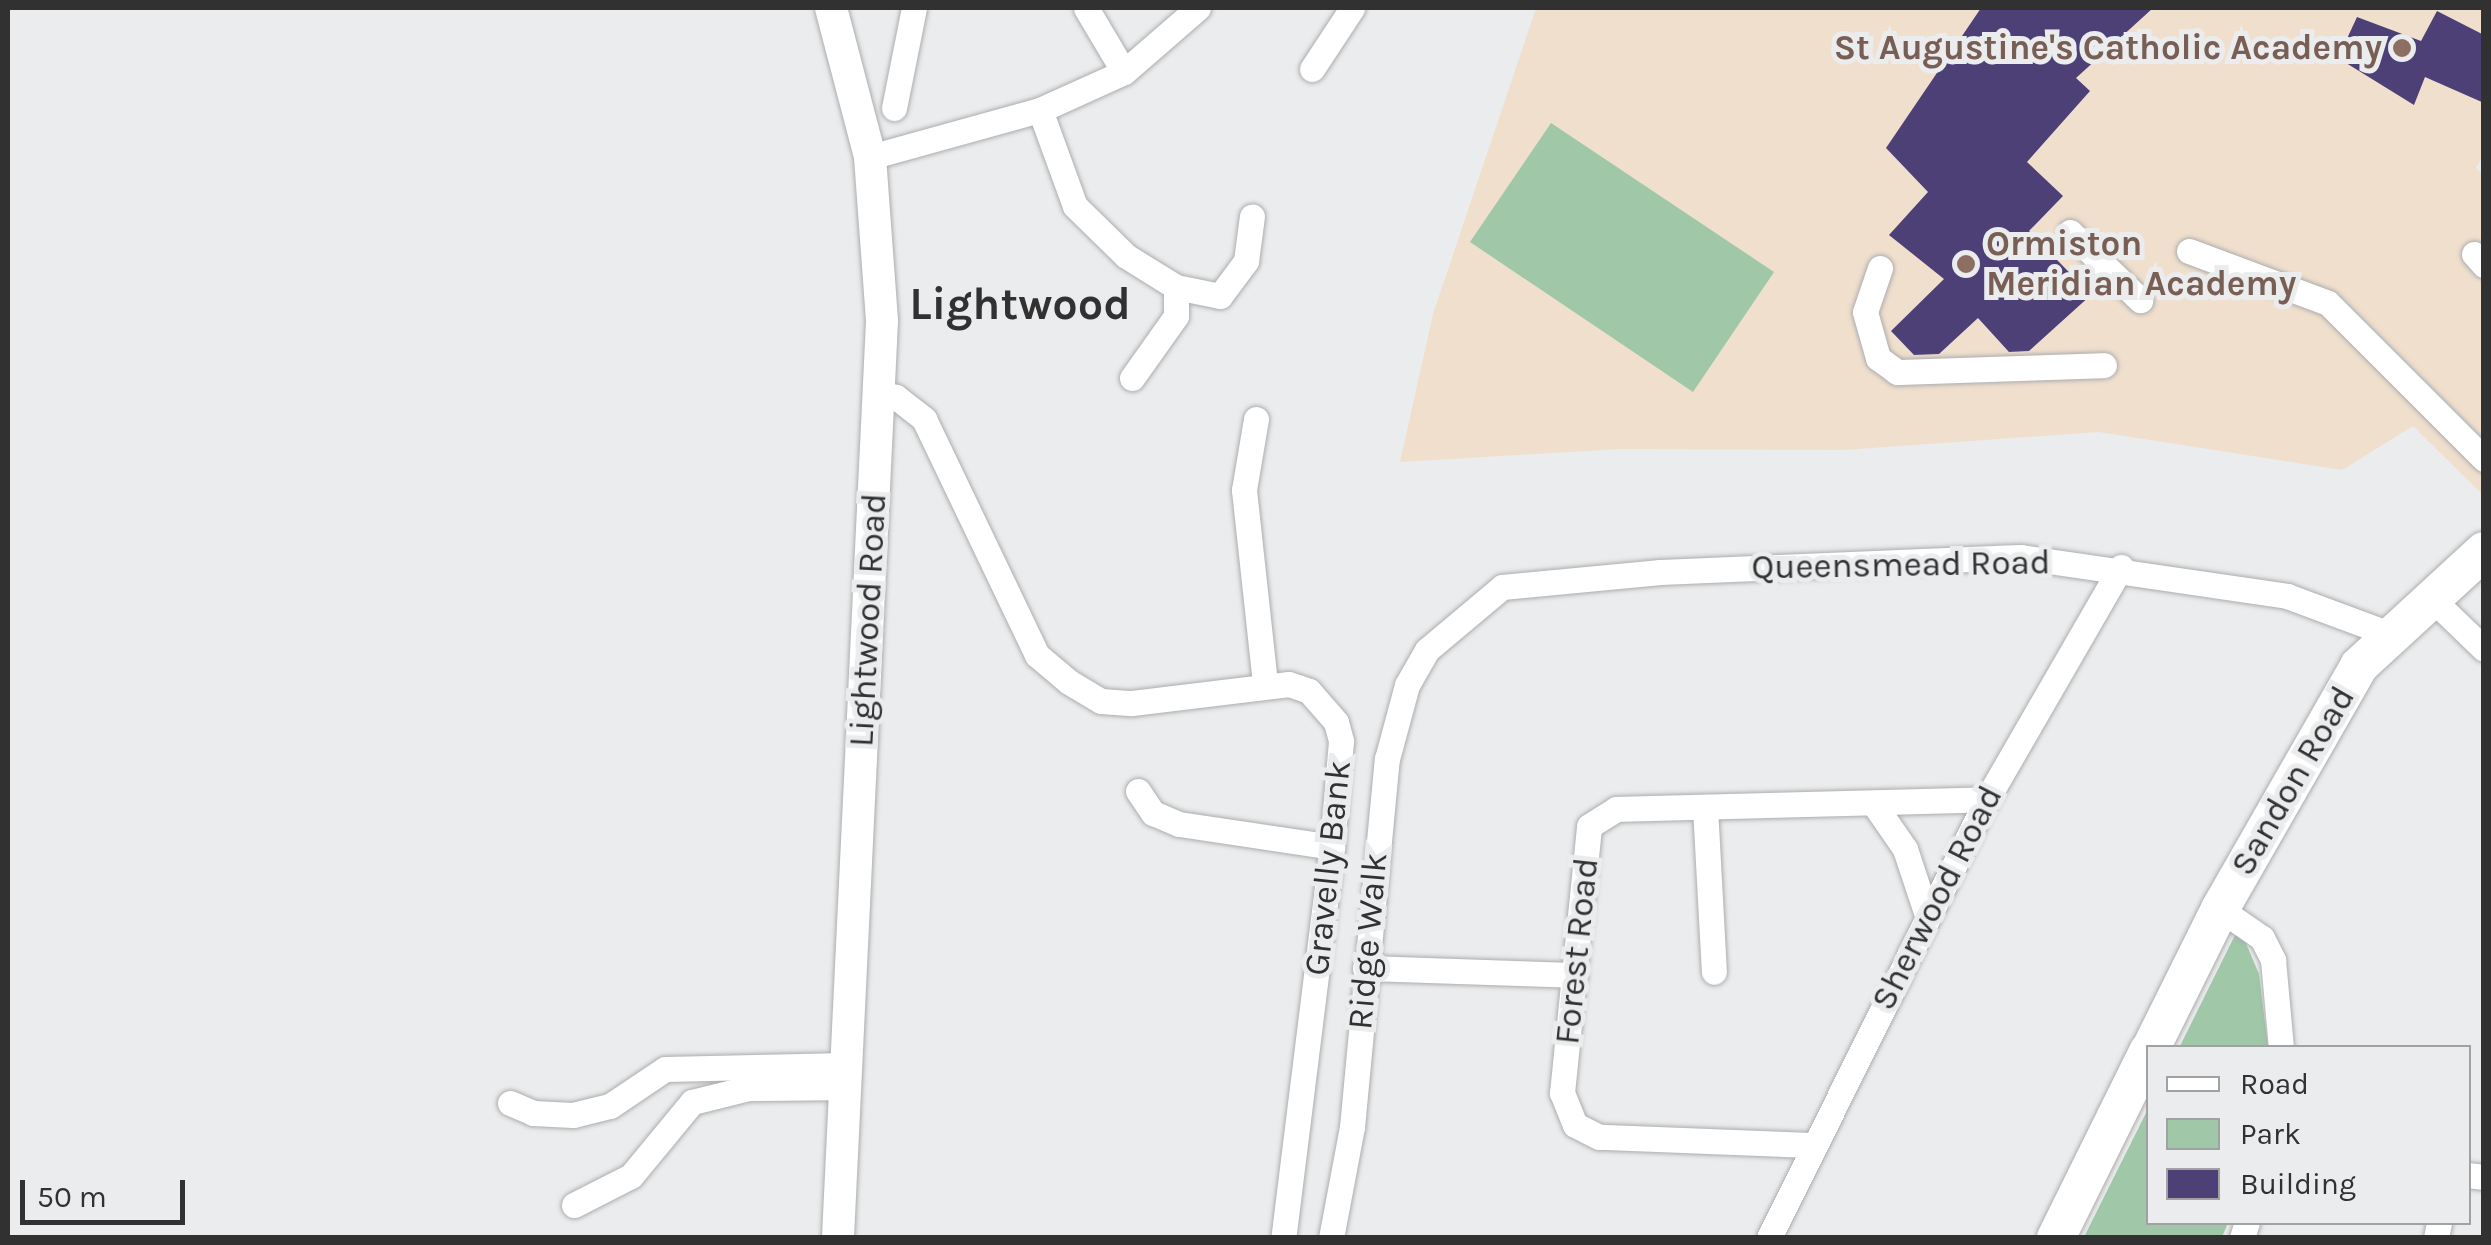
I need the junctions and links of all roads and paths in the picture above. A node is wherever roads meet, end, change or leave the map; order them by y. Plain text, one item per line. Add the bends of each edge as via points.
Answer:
1 (831, 8) edge
2 (914, 8) edge
3 (1086, 8) edge
4 (1198, 8) edge
5 (1352, 8) edge
6 (1312, 70) dead end
7 (1124, 72) junction
8 (894, 108) dead end
9 (1040, 110) junction
10 (870, 157) junction
11 (1252, 216) dead end
12 (2070, 232) dead end
13 (2189, 251) dead end
14 (1880, 268) dead end
15 (1176, 287) junction
16 (2140, 300) dead end
17 (2104, 365) dead end
18 (1132, 378) dead end
19 (881, 394) junction
20 (1256, 420) dead end
21 (2484, 459) edge
22 (2484, 552) edge
23 (2121, 567) junction
24 (2430, 597) junction
25 (2390, 634) junction
26 (2484, 649) edge
27 (1427, 650) joint
28 (1264, 682) junction
29 (1138, 791) dead end
30 (1987, 799) junction
31 (1874, 804) junction
32 (1705, 807) junction
33 (1332, 847) junction
34 (2220, 909) junction
35 (1926, 915) junction
36 (1366, 968) junction
37 (1714, 972) dead end
38 (1575, 975) junction
39 (2152, 1045) edge
40 (2280, 1045) edge
41 (2146, 1058) edge
42 (844, 1076) junction
43 (510, 1103) dead end
44 (1811, 1145) junction
45 (574, 1205) dead end
46 (838, 1238) edge
47 (1283, 1238) edge
48 (1331, 1238) edge
49 (1769, 1238) edge
50 (2056, 1238) edge

1 - 10 main road, Lightwood Road
2 - 8 street
3 - 7 street
4 - 7 street
5 - 6 street
7 - 9 street
9 - 10 street
9 - 15 street via 1075,206 1126,256
10 - 19 main road, Lightwood Road
11 - 15 street via 1246,261 1220,296
12 - 16 street
13 - 21 street via 2328,304
14 - 17 street via 1865,312 1878,358 1897,372
15 - 18 street via 1176,316
19 - 28 street, Gravelly Bank via 924,419 1037,655 1069,682 1102,701 1132,703
19 - 42 main road, Lightwood Road
20 - 28 street via 1244,490
22 - 24 highway, Sandon Road
23 - 25 street, Queensmead Road via 2287,596
23 - 27 street, Queensmead Road via 2021,557 1911,560 1502,587
23 - 30 street, Sherwood Road
24 - 25 highway, Sandon Road
24 - 26 street
25 - 34 highway, Sandon Road via 2359,666
27 - 36 street, Ridge Walk via 1407,684 1388,759
28 - 33 street, Gravelly Bank via 1310,691 1336,722 1342,741
29 - 33 street via 1152,813 1179,824
30 - 31 street, Forest Road
30 - 35 street, Sherwood Road
31 - 32 street, Forest Road
31 - 35 street via 1905,849
32 - 37 street
32 - 38 street, Forest Road via 1616,808 1595,818
33 - 47 street, Gravelly Bank
34 - 39 highway, Sandon Road
34 - 40 street via 2262,938 2273,960
35 - 44 street, Sherwood Road
36 - 38 street
36 - 48 street, Ridge Walk via 1352,1127
38 - 44 street, Forest Road via 1562,1093 1583,1132
41 - 50 highway, Sandon Road
42 - 43 street via 665,1069 610,1106 573,1115 533,1113
42 - 45 street via 692,1102 631,1176
42 - 46 main road, Lightwood Road
44 - 49 street, Sherwood Road

